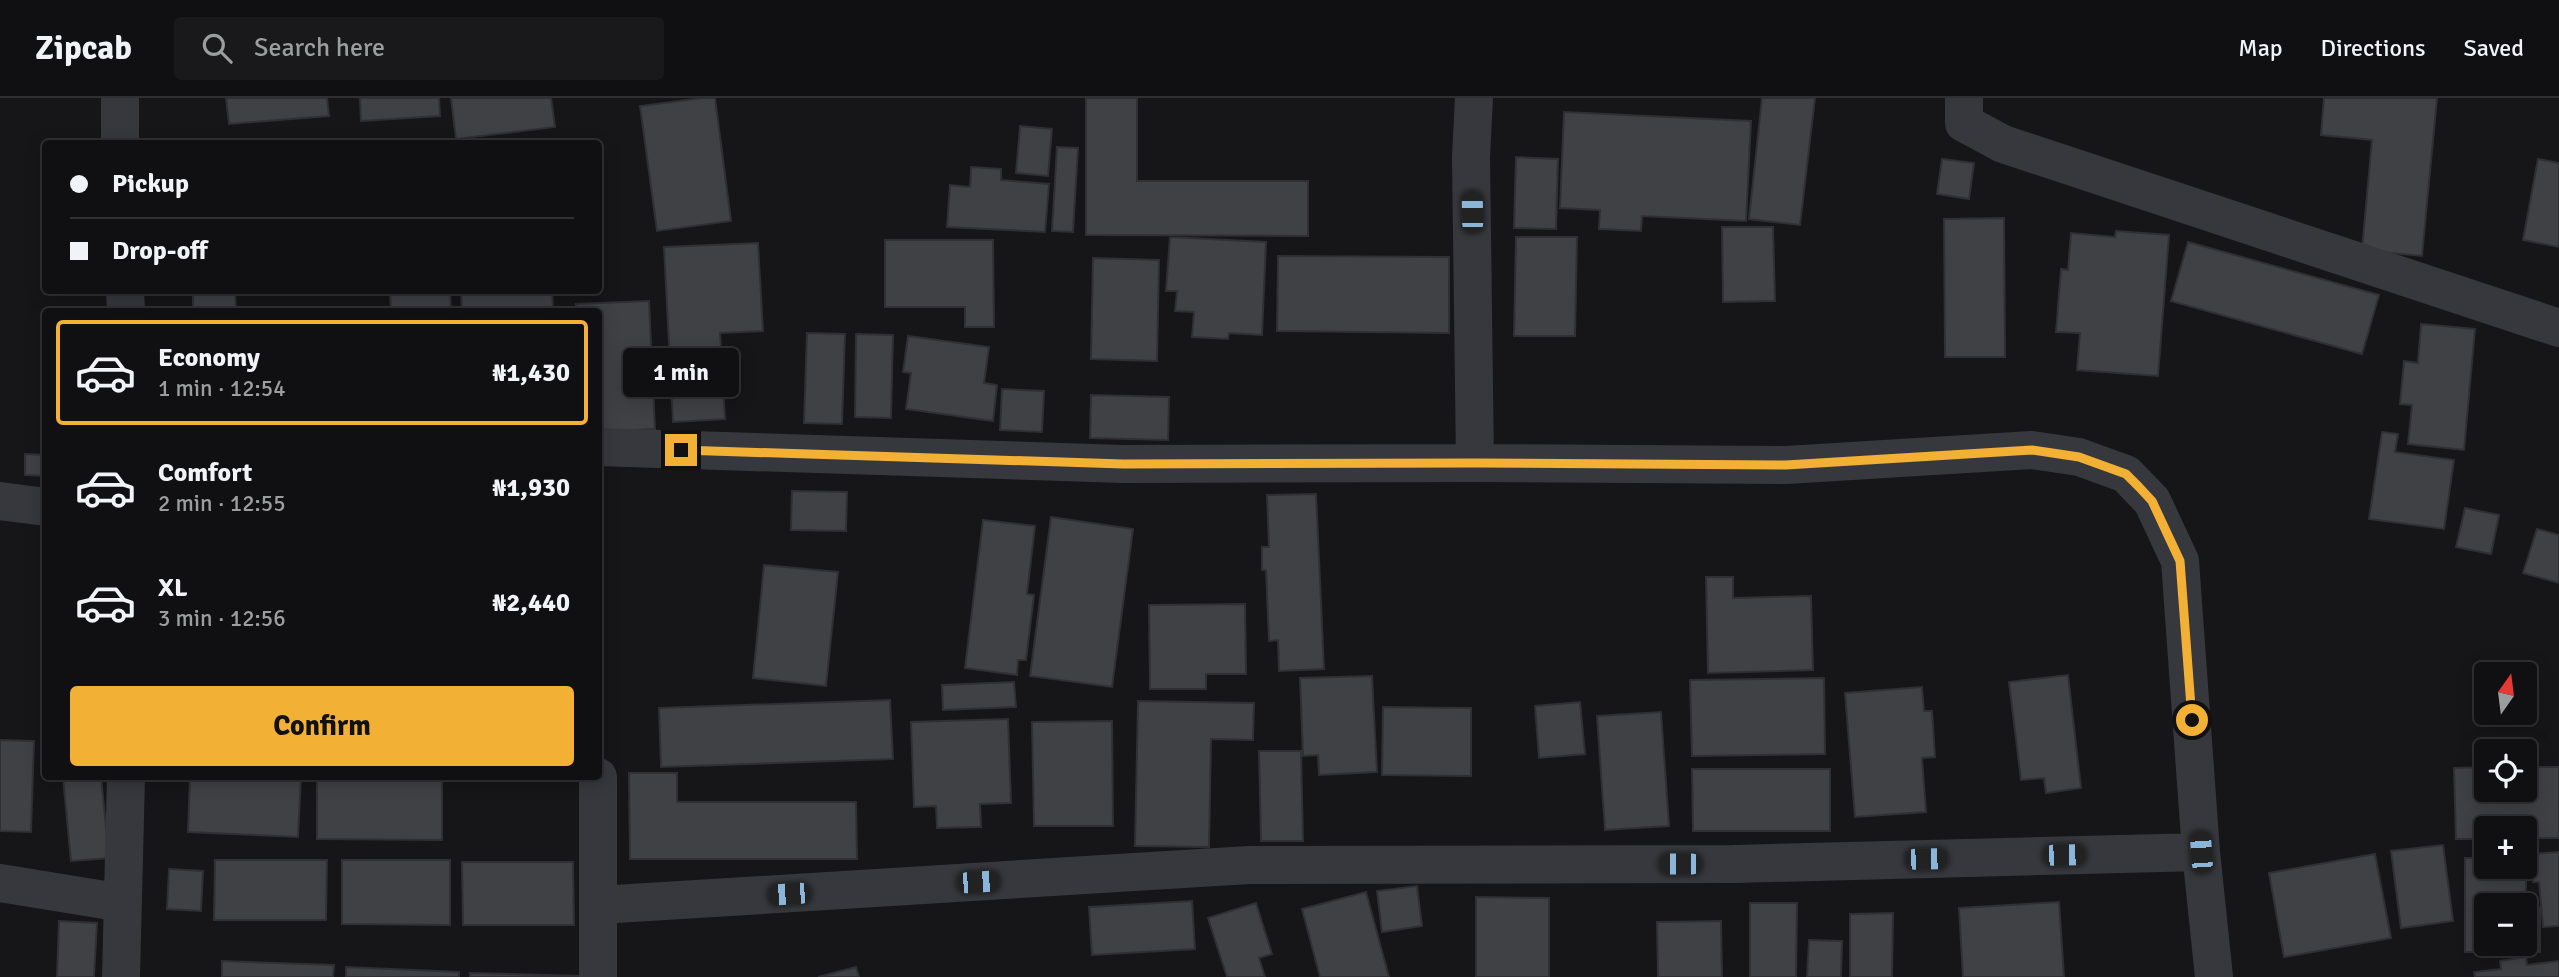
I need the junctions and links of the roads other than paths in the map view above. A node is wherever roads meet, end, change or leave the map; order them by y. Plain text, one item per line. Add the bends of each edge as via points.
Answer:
1 (120, 98) edge
2 (1474, 98) edge
3 (1964, 98) edge
4 (120, 140) edge
5 (2559, 328) edge
6 (602, 447) edge
7 (1475, 463) junction
8 (0, 501) edge
9 (42, 506) edge
10 (126, 780) edge
11 (598, 780) edge
12 (2201, 852) junction
13 (0, 883) edge
14 (123, 903) junction
15 (599, 905) junction
16 (121, 977) edge
17 (598, 977) edge
18 (2214, 977) edge

1 - 4 street
2 - 7 street
3 - 5 street via 1964,123 2003,144
6 - 7 street via 1123,464
7 - 12 street via 1786,465 2032,450 2079,457 2126,474 2152,501 2180,561
8 - 9 street
10 - 14 street
11 - 15 street
12 - 15 street via 1734,864 1249,866
12 - 18 street
13 - 14 street
14 - 16 street
15 - 17 street

